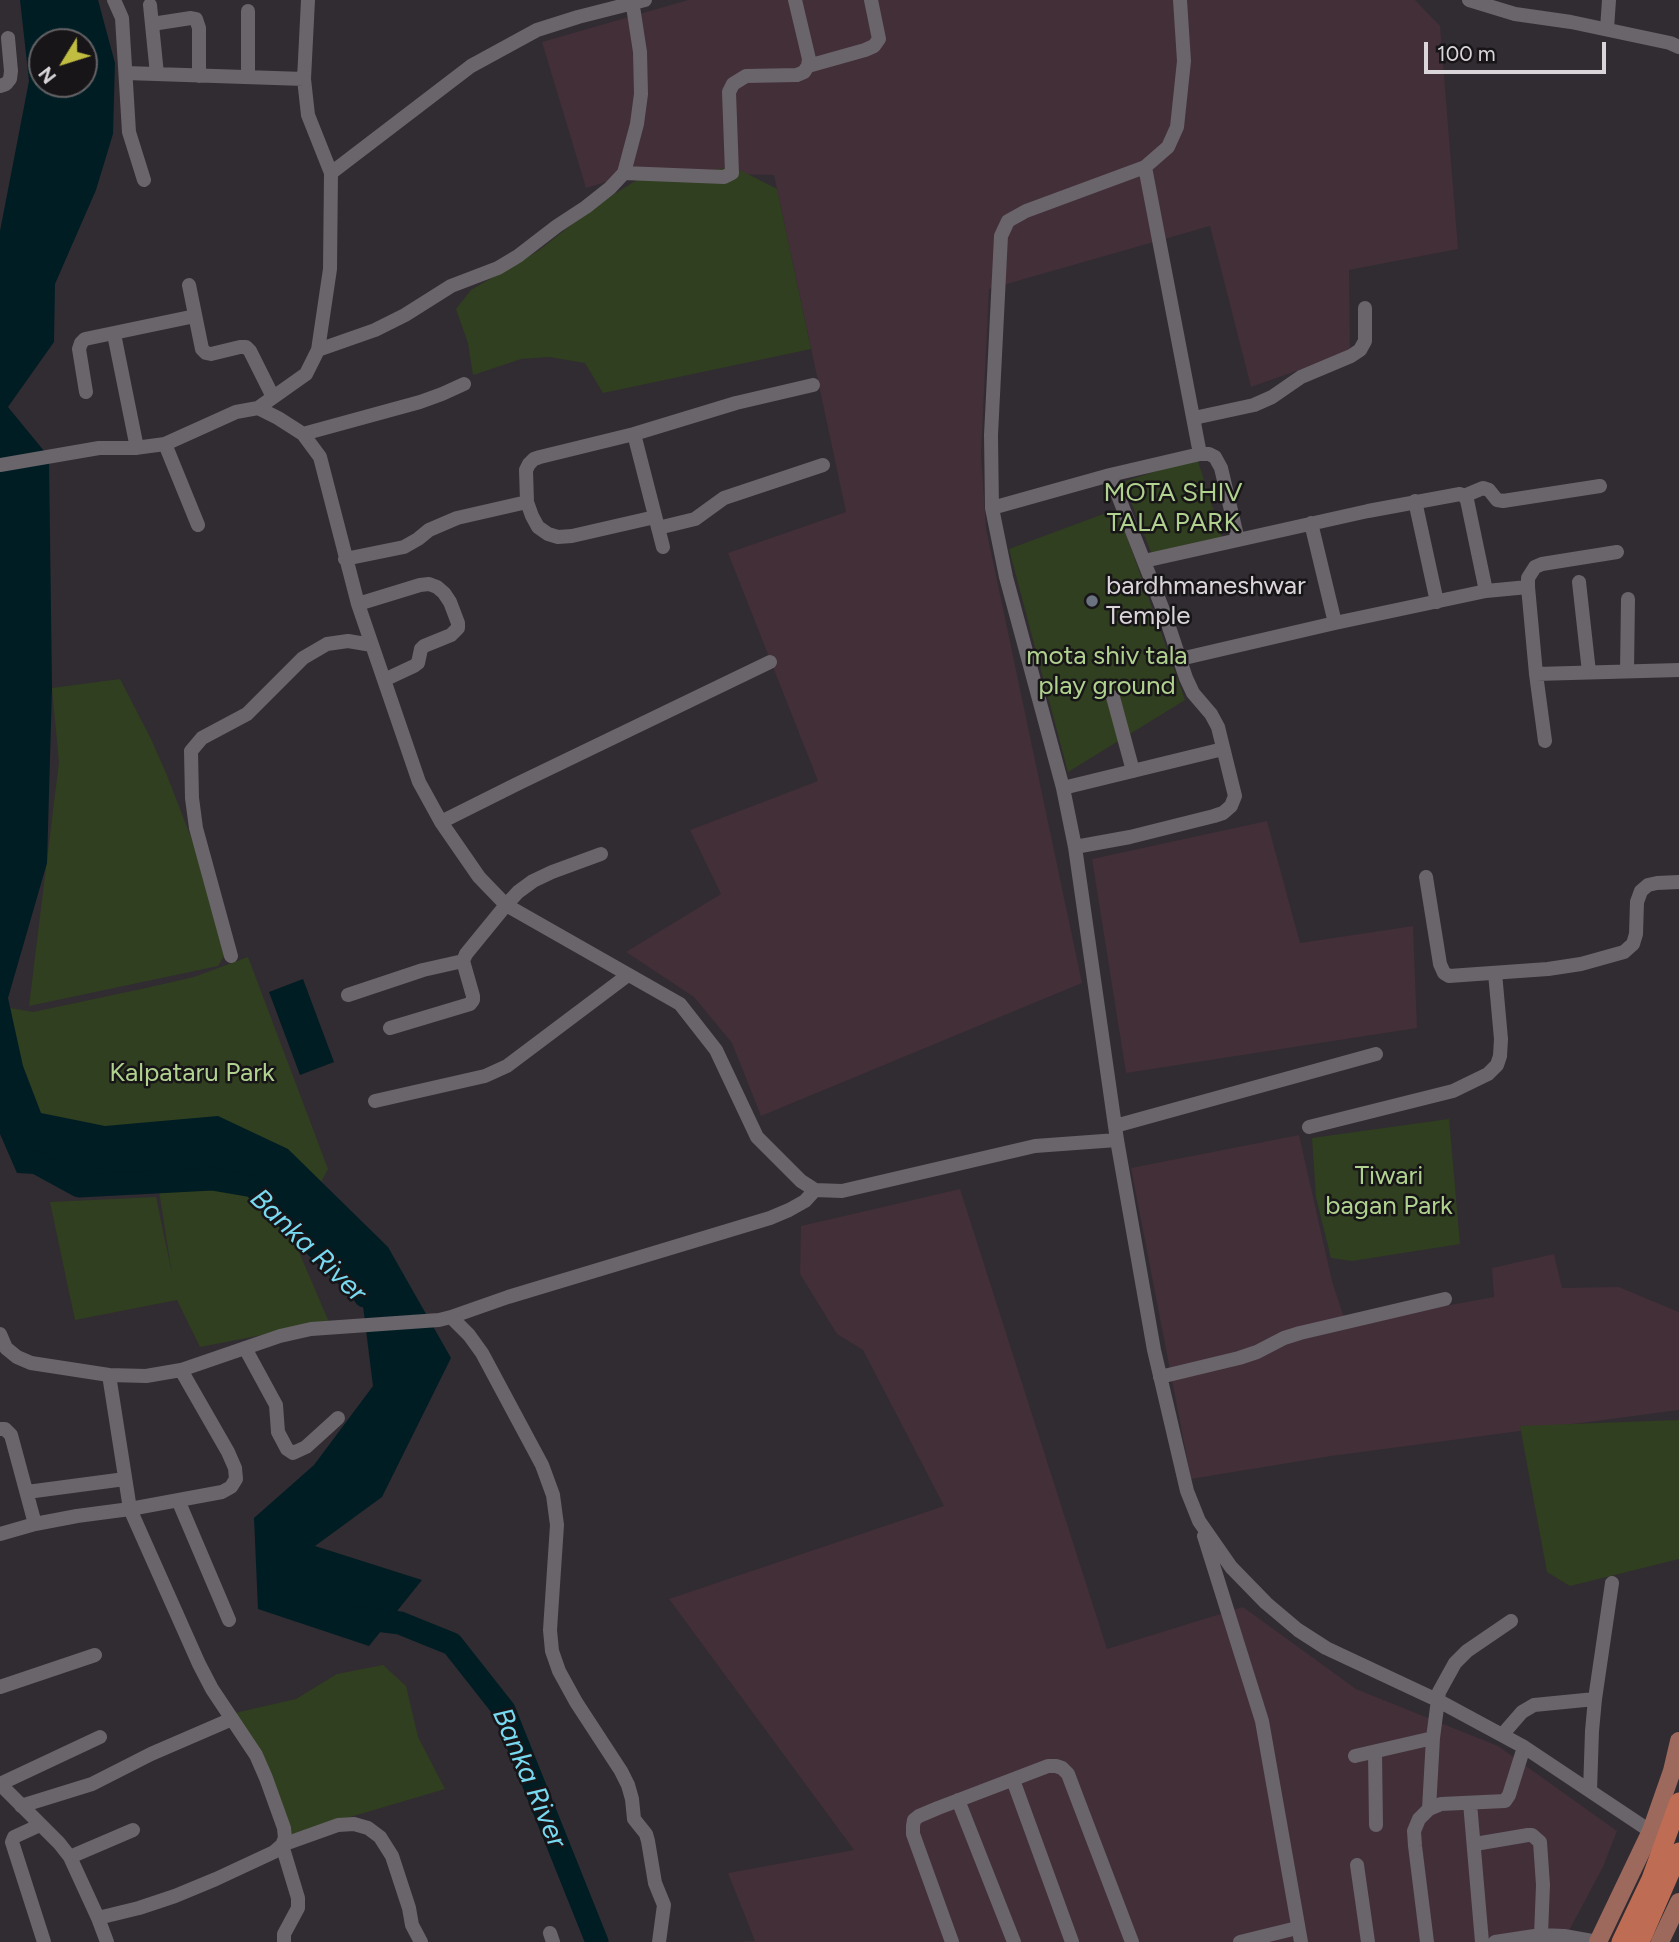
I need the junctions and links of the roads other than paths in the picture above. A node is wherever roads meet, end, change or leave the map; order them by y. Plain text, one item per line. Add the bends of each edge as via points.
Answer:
1 (114, 0) edge
2 (308, 0) edge
3 (795, 0) edge
4 (871, 0) edge
5 (1180, 0) edge
6 (1469, 0) edge
7 (1609, 0) edge
8 (636, 2) edge
9 (150, 5) dead end
10 (1514, 7) edge
11 (248, 11) dead end
12 (152, 24) junction
13 (1607, 29) junction
14 (8, 38) dead end
15 (1679, 47) edge
16 (808, 66) junction
17 (126, 73) junction
18 (157, 74) junction
19 (199, 76) junction
20 (248, 77) junction
21 (304, 79) junction
22 (0, 86) edge
23 (1145, 167) junction
24 (331, 173) junction
25 (624, 173) junction
26 (144, 180) dead end
27 (189, 285) dead end
28 (1365, 309) dead end
29 (195, 316) junction
30 (114, 334) junction
31 (318, 351) junction
32 (464, 384) dead end
33 (813, 386) dead end
34 (86, 392) dead end
35 (273, 397) junction
36 (258, 408) junction
37 (1194, 418) junction
38 (303, 433) junction
39 (634, 434) junction
40 (165, 443) junction
41 (137, 448) junction
42 (1200, 454) junction
43 (0, 465) edge
44 (823, 465) dead end
45 (1110, 475) junction
46 (1600, 486) dead end
47 (1464, 496) junction
48 (1415, 501) junction
49 (527, 502) junction
50 (992, 508) junction
51 (656, 522) junction
52 (1311, 523) junction
53 (198, 525) dead end
54 (1238, 540) junction
55 (663, 547) dead end
56 (1617, 552) dead end
57 (345, 559) junction
58 (1144, 561) junction
59 (1579, 582) dead end
60 (1528, 587) junction
61 (1486, 591) junction
62 (1628, 599) dead end
63 (1437, 602) junction
64 (358, 604) junction
65 (1335, 622) junction
66 (372, 645) junction
67 (1180, 659) junction
68 (769, 662) dead end
69 (1679, 670) edge
70 (1627, 671) junction
71 (1589, 672) junction
72 (1536, 674) junction
73 (384, 680) junction
74 (1113, 697) dead end
75 (1545, 741) dead end
76 (1223, 748) junction
77 (1133, 771) junction
78 (1063, 788) junction
79 (441, 822) junction
80 (1075, 847) junction
81 (601, 854) dead end
82 (1426, 877) dead end
83 (1679, 882) edge
84 (506, 905) junction
85 (230, 956) dead end
86 (463, 961) junction
87 (1495, 973) junction
88 (628, 975) junction
89 (348, 995) dead end
90 (390, 1028) dead end
91 (1376, 1054) dead end
92 (375, 1101) dead end
93 (1309, 1127) dead end
94 (1116, 1133) junction
95 (815, 1190) junction
96 (1445, 1299) dead end
97 (445, 1318) junction
98 (0, 1334) edge
99 (245, 1348) junction
100 (181, 1370) junction
101 (109, 1375) junction
102 (1160, 1377) junction
103 (338, 1418) dead end
104 (0, 1429) edge
105 (125, 1479) junction
106 (27, 1492) junction
107 (178, 1500) junction
108 (130, 1509) junction
109 (1199, 1521) junction
110 (35, 1524) junction
111 (0, 1534) edge
112 (1612, 1583) dead end
113 (229, 1620) dead end
114 (1511, 1621) dead end
115 (95, 1655) dead end
116 (0, 1687) edge
117 (1595, 1699) junction
118 (1437, 1700) junction
119 (232, 1719) junction
120 (1502, 1735) junction
121 (100, 1737) dead end
122 (1433, 1738) junction
123 (1679, 1741) edge
124 (1524, 1747) junction
125 (1375, 1752) junction
126 (1355, 1756) dead end
127 (1013, 1780) junction
128 (0, 1784) edge
129 (1590, 1791) junction
130 (958, 1800) junction
131 (1679, 1802) edge
132 (1471, 1803) junction
133 (21, 1806) junction
134 (1429, 1809) junction
135 (40, 1825) junction
136 (1376, 1825) dead end
137 (133, 1830) dead end
138 (1651, 1831) junction
139 (1475, 1844) junction
140 (282, 1845) junction
141 (1679, 1853) edge
142 (70, 1857) junction
143 (1357, 1865) dead end
144 (1679, 1902) edge
145 (98, 1918) junction
146 (1299, 1935) edge
147 (1541, 1935) junction
148 (44, 1942) edge
149 (107, 1942) edge
150 (284, 1942) edge
151 (421, 1942) edge
152 (659, 1942) edge
153 (952, 1942) edge
154 (1014, 1942) edge
155 (1072, 1942) edge
156 (1132, 1942) edge
157 (1240, 1942) edge
158 (1368, 1942) edge
159 (1427, 1942) edge
160 (1482, 1942) edge
161 (1495, 1942) edge
162 (1598, 1942) edge
163 (1621, 1942) edge
164 (1640, 1942) edge
165 (1660, 1942) edge

1 - 17 street via 122,18
2 - 21 street
3 - 16 street
4 - 16 street via 879,39 874,46
5 - 23 street via 1184,61 1177,127 1168,147
6 - 10 street
7 - 13 street
8 - 24 street via 537,30 471,66
8 - 25 street via 642,94
9 - 12 street
10 - 13 street
11 - 20 street
12 - 18 street
12 - 19 street via 196,19
13 - 15 street
14 - 22 street via 10,79
16 - 25 street via 797,75 746,76 733,84 729,92 733,168 729,176
17 - 18 street
17 - 26 street via 129,132
18 - 19 street
19 - 20 street
20 - 21 street
21 - 24 street via 308,115
23 - 37 street
23 - 50 street via 1026,211 1009,221 1001,236
24 - 31 street via 330,269
25 - 31 street via 586,207 498,268 451,286 375,330
27 - 29 street
28 - 37 street via 1365,341 1352,356 1301,377 1254,405
29 - 30 street
29 - 35 street via 206,353 246,347
30 - 34 street via 81,343
30 - 41 street
31 - 35 street via 306,374
32 - 38 street via 420,402
33 - 39 street via 736,403
35 - 36 street
36 - 38 street
36 - 40 street via 236,412
37 - 42 street
38 - 57 street via 320,457
39 - 49 street via 534,459 526,470
39 - 51 street
40 - 41 street
40 - 53 street
41 - 43 street via 99,448
42 - 45 street
42 - 54 street via 1219,462
44 - 51 street via 724,498 695,519
45 - 50 street
45 - 58 street
46 - 47 street via 1503,501 1483,488
47 - 48 street
47 - 61 street
48 - 52 street
48 - 63 street
49 - 51 street via 538,527 558,537
49 - 57 street via 457,517 404,547
50 - 78 street
51 - 55 street
52 - 54 street
52 - 65 street
54 - 58 street
56 - 60 street via 1542,564 1531,571
57 - 64 street
58 - 67 street
59 - 71 street
60 - 61 street
60 - 72 street
61 - 63 street
62 - 70 street
63 - 65 street
64 - 66 street
64 - 73 street via 429,584 444,593 458,623 455,632 421,649 418,663
65 - 67 street
66 - 73 street
66 - 85 street via 348,641 303,657 247,714 202,738 191,751 196,828
67 - 76 street via 1193,693 1218,727
68 - 79 street
69 - 70 street
70 - 71 street
71 - 72 street
72 - 75 street
73 - 79 street via 419,782
74 - 77 street
76 - 77 street
76 - 80 street via 1235,796 1223,813
77 - 78 street
78 - 80 street
79 - 84 street via 479,877
80 - 94 street
81 - 84 street via 533,881
82 - 87 street via 1444,973
83 - 87 street via 1648,885 1641,891 1636,934 1624,953 1581,964
84 - 86 street
84 - 88 street
86 - 89 street
86 - 90 street via 473,996 470,1004
87 - 93 street via 1500,1056 1488,1073 1453,1091
88 - 92 street via 507,1066 485,1076
88 - 95 street via 680,1004 716,1051 757,1137
91 - 94 street
94 - 95 street via 1035,1146 842,1191
94 - 102 street
95 - 97 street via 805,1201 769,1217
96 - 102 street via 1300,1333 1239,1358
97 - 99 street via 311,1329
97 - 152 street via 469,1335 482,1353 542,1465 557,1525 552,1651 576,1702 628,1785 634,1819 648,1841 664,1905
98 - 101 street via 6,1348 31,1363
99 - 100 street
99 - 103 street via 276,1405 278,1432 287,1449 293,1453 306,1447
100 - 101 street via 146,1376
100 - 107 street via 223,1442 236,1479 222,1492
101 - 105 street
102 - 109 street via 1187,1491
104 - 106 street via 10,1434
105 - 106 street
105 - 108 street
106 - 110 street
107 - 108 street
107 - 113 street
108 - 110 street
108 - 119 street via 198,1664
109 - 118 street via 1231,1567 1298,1630
109 - 146 street via 1262,1721
110 - 111 street
112 - 117 street
114 - 118 street via 1455,1663
115 - 116 street
117 - 120 street via 1534,1705
117 - 129 street
118 - 120 street
118 - 122 street
119 - 133 street via 92,1784
119 - 140 street via 266,1778 284,1828
120 - 124 street
121 - 128 street
122 - 125 street
122 - 134 street
123 - 138 main road
124 - 129 street
124 - 132 street via 1505,1801
125 - 126 street
125 - 136 street
127 - 130 street
127 - 155 street
127 - 156 street via 1048,1766 1068,1774
128 - 133 street
129 - 138 street
130 - 153 street via 919,1815 912,1826
130 - 154 street
131 - 163 highway via 1651,1879
132 - 134 street
132 - 139 street
133 - 135 street
134 - 159 street via 1415,1831
135 - 142 street
135 - 148 street via 20,1833 12,1842
137 - 142 street
138 - 141 street
138 - 162 main road
139 - 147 street via 1528,1835 1540,1842
139 - 160 street
140 - 145 street via 175,1896
140 - 150 street via 298,1898
140 - 151 street via 338,1825 368,1828 392,1856
141 - 164 highway
142 - 145 street
143 - 158 street
144 - 165 main road
145 - 149 street
146 - 157 street
147 - 161 street
147 - 162 street

